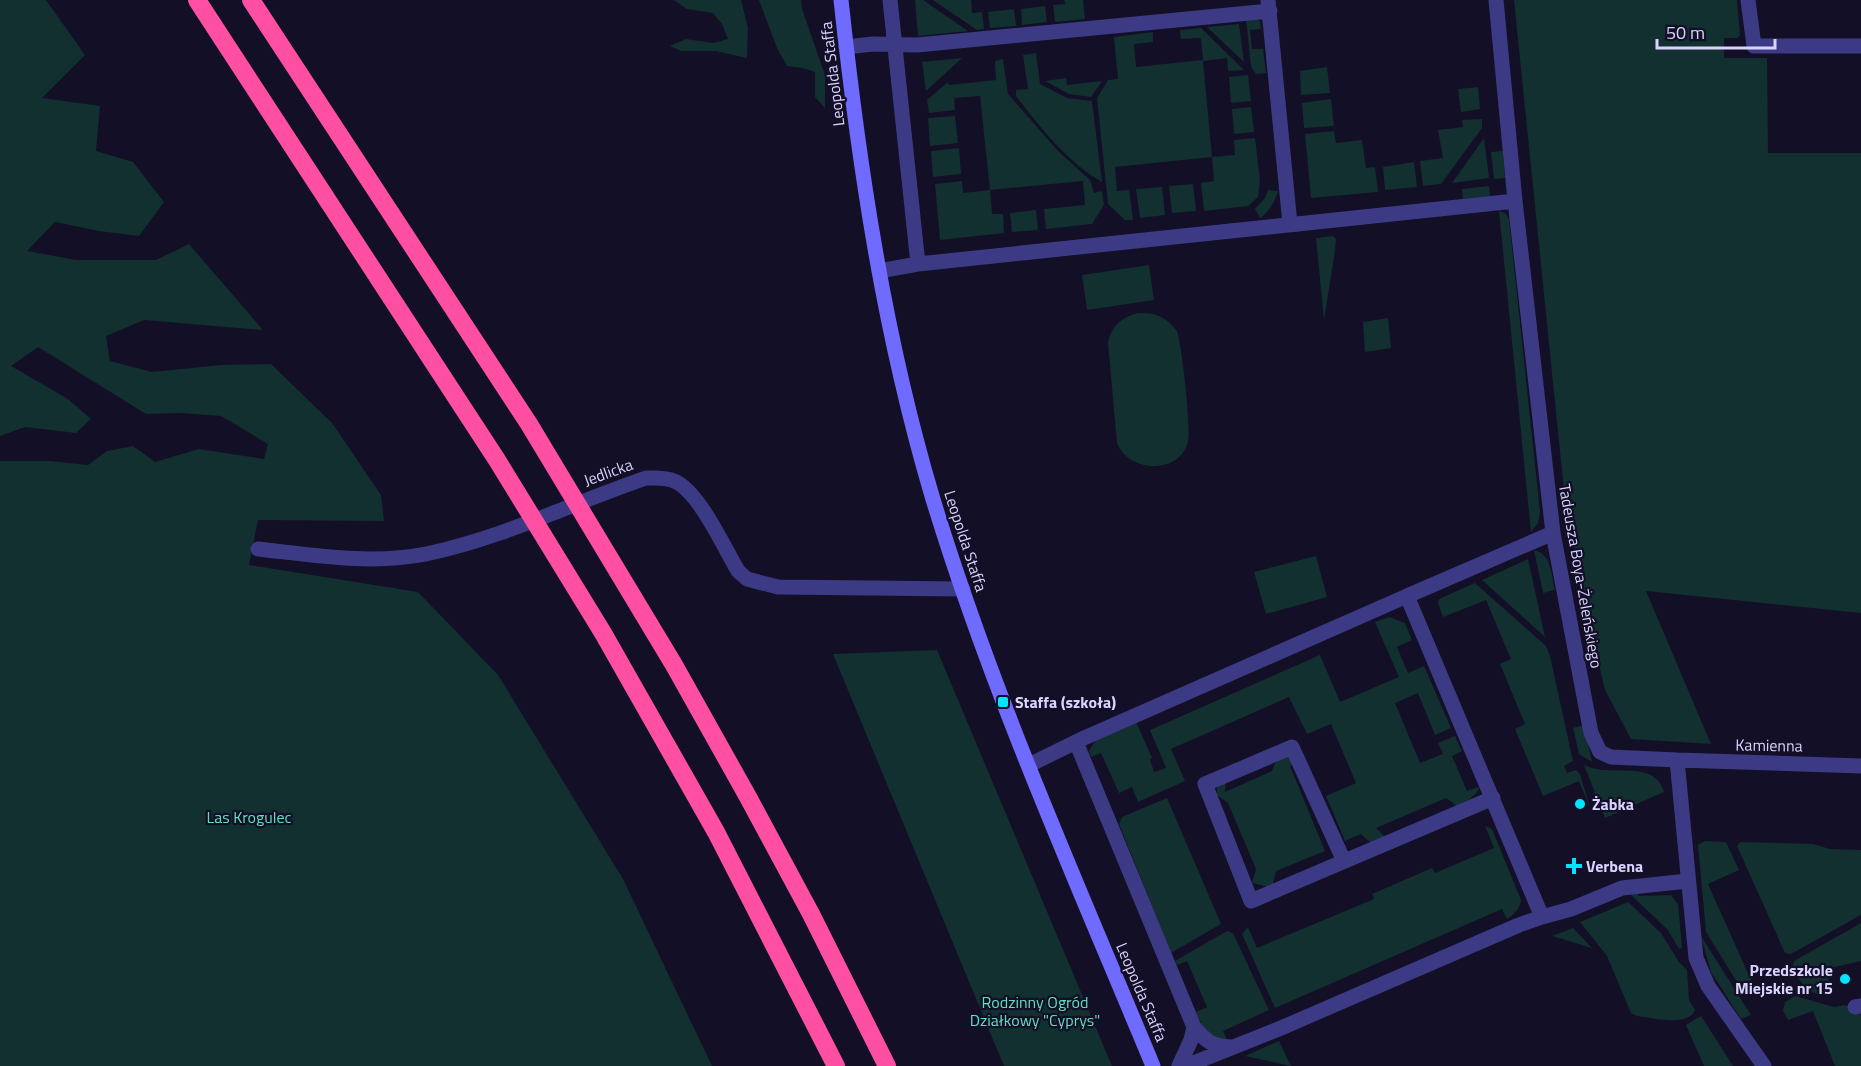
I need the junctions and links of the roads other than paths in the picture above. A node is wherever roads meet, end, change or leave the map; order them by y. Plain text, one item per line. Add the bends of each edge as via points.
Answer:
1 (197, 0) edge
2 (251, 0) edge
3 (841, 0) edge
4 (890, 0) edge
5 (1496, 0) edge
6 (1748, 0) edge
7 (1269, 6) edge
8 (895, 46) junction
9 (1861, 46) edge
10 (846, 47) junction
11 (1515, 201) junction
12 (1290, 224) junction
13 (918, 264) junction
14 (879, 271) junction
15 (1553, 533) junction
16 (258, 549) dead end
17 (963, 590) junction
18 (1407, 597) junction
19 (1076, 742) junction
20 (1677, 760) junction
21 (1029, 765) junction
22 (1861, 766) edge
23 (1492, 798) junction
24 (1344, 861) junction
25 (1688, 881) junction
26 (1542, 917) junction
27 (1194, 1027) junction
28 (1234, 1048) junction
29 (836, 1066) edge
30 (887, 1066) edge
31 (1153, 1066) edge
32 (1179, 1066) edge
33 (1186, 1066) edge
34 (1764, 1066) edge

1 - 29 highway via 497,460 603,633 716,832
2 - 30 highway via 529,424 674,665 795,885
3 - 10 street, Leopolda Staffa
4 - 8 street
5 - 11 street, Tadeusza Boya-Żeleńskiego
6 - 9 street via 1754,46
7 - 8 street
7 - 12 street
8 - 10 street
8 - 13 street
10 - 14 street, Leopolda Staffa
11 - 12 street
11 - 15 street, Tadeusza Boya-Żeleńskiego
12 - 13 street
13 - 14 street
14 - 17 street, Leopolda Staffa via 917,438
15 - 18 street
15 - 20 street, Tadeusza Boya-Żeleńskiego via 1591,733 1600,752 1611,757
16 - 17 street, Jedlicka via 348,559 425,554 472,543 646,478 673,480 684,486 747,579 778,587
17 - 21 street, Leopolda Staffa
18 - 19 street
18 - 23 street
19 - 21 street
19 - 27 street
20 - 22 street, Kamienna
20 - 25 street
21 - 31 street, Leopolda Staffa
23 - 24 street
23 - 26 street
24 - 24 street via 1251,901 1205,784 1292,747
25 - 26 street via 1622,888
25 - 34 street via 1692,932 1702,974
26 - 28 street
27 - 28 street via 1215,1046
27 - 32 street
28 - 33 street

